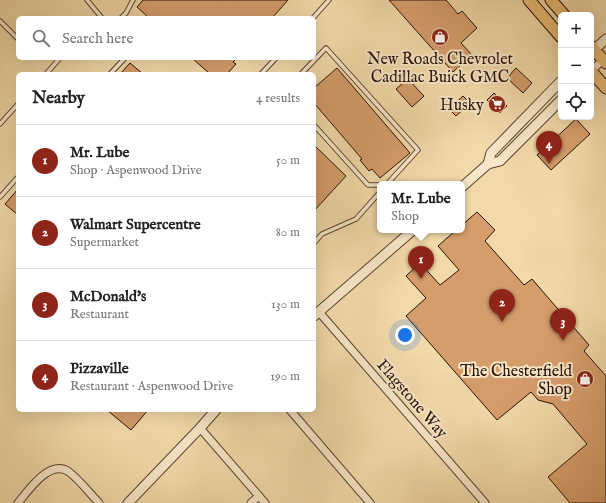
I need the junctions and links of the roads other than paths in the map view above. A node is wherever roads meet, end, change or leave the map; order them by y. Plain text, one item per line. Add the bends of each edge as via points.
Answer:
1 (87, 0) edge
2 (133, 0) edge
3 (329, 0) edge
4 (529, 0) edge
5 (551, 0) edge
6 (561, 12) edge
7 (98, 14) edge
8 (124, 16) edge
9 (315, 16) edge
10 (0, 21) edge
11 (558, 34) edge
12 (16, 37) edge
13 (606, 39) edge
14 (593, 48) edge
15 (594, 51) edge
16 (316, 57) edge
17 (58, 60) edge
18 (123, 60) edge
19 (274, 60) edge
20 (605, 60) edge
21 (311, 62) edge
22 (594, 69) edge
23 (48, 72) edge
24 (112, 72) edge
25 (263, 72) edge
26 (303, 72) edge
27 (594, 74) edge
28 (558, 84) edge
29 (606, 88) edge
30 (558, 103) edge
31 (16, 106) edge
32 (0, 124) edge
33 (316, 127) edge
34 (488, 164) junction
35 (16, 179) edge
36 (390, 181) edge
37 (465, 184) edge
38 (377, 185) edge
39 (377, 195) edge
40 (0, 197) edge
41 (409, 233) edge
42 (316, 241) edge
43 (317, 314) edge
44 (214, 412) edge
45 (292, 412) edge
46 (200, 428) junction
47 (259, 496) junction
48 (18, 503) edge
49 (99, 503) edge
50 (128, 503) edge
51 (251, 503) edge
52 (265, 503) edge
53 (370, 503) edge
54 (485, 503) edge

1 - 7 lane
2 - 8 lane
3 - 9 lane
4 - 11 main road
5 - 6 main road
10 - 12 lane
13 - 14 street
15 - 20 main road
16 - 36 lane via 326,48 418,150
17 - 23 lane
18 - 24 lane
19 - 25 lane
20 - 22 street
21 - 26 lane
27 - 29 main road
28 - 34 street via 491,153
30 - 34 street via 500,161
31 - 32 lane
33 - 38 lane via 368,185
34 - 37 street
35 - 40 lane
39 - 42 lane via 356,219 322,234
41 - 43 street
43 - 54 street, Flagstone Way
44 - 46 street
45 - 53 street
46 - 47 street
46 - 50 street
47 - 51 street
47 - 52 street
48 - 49 street via 42,476 55,469 67,471

